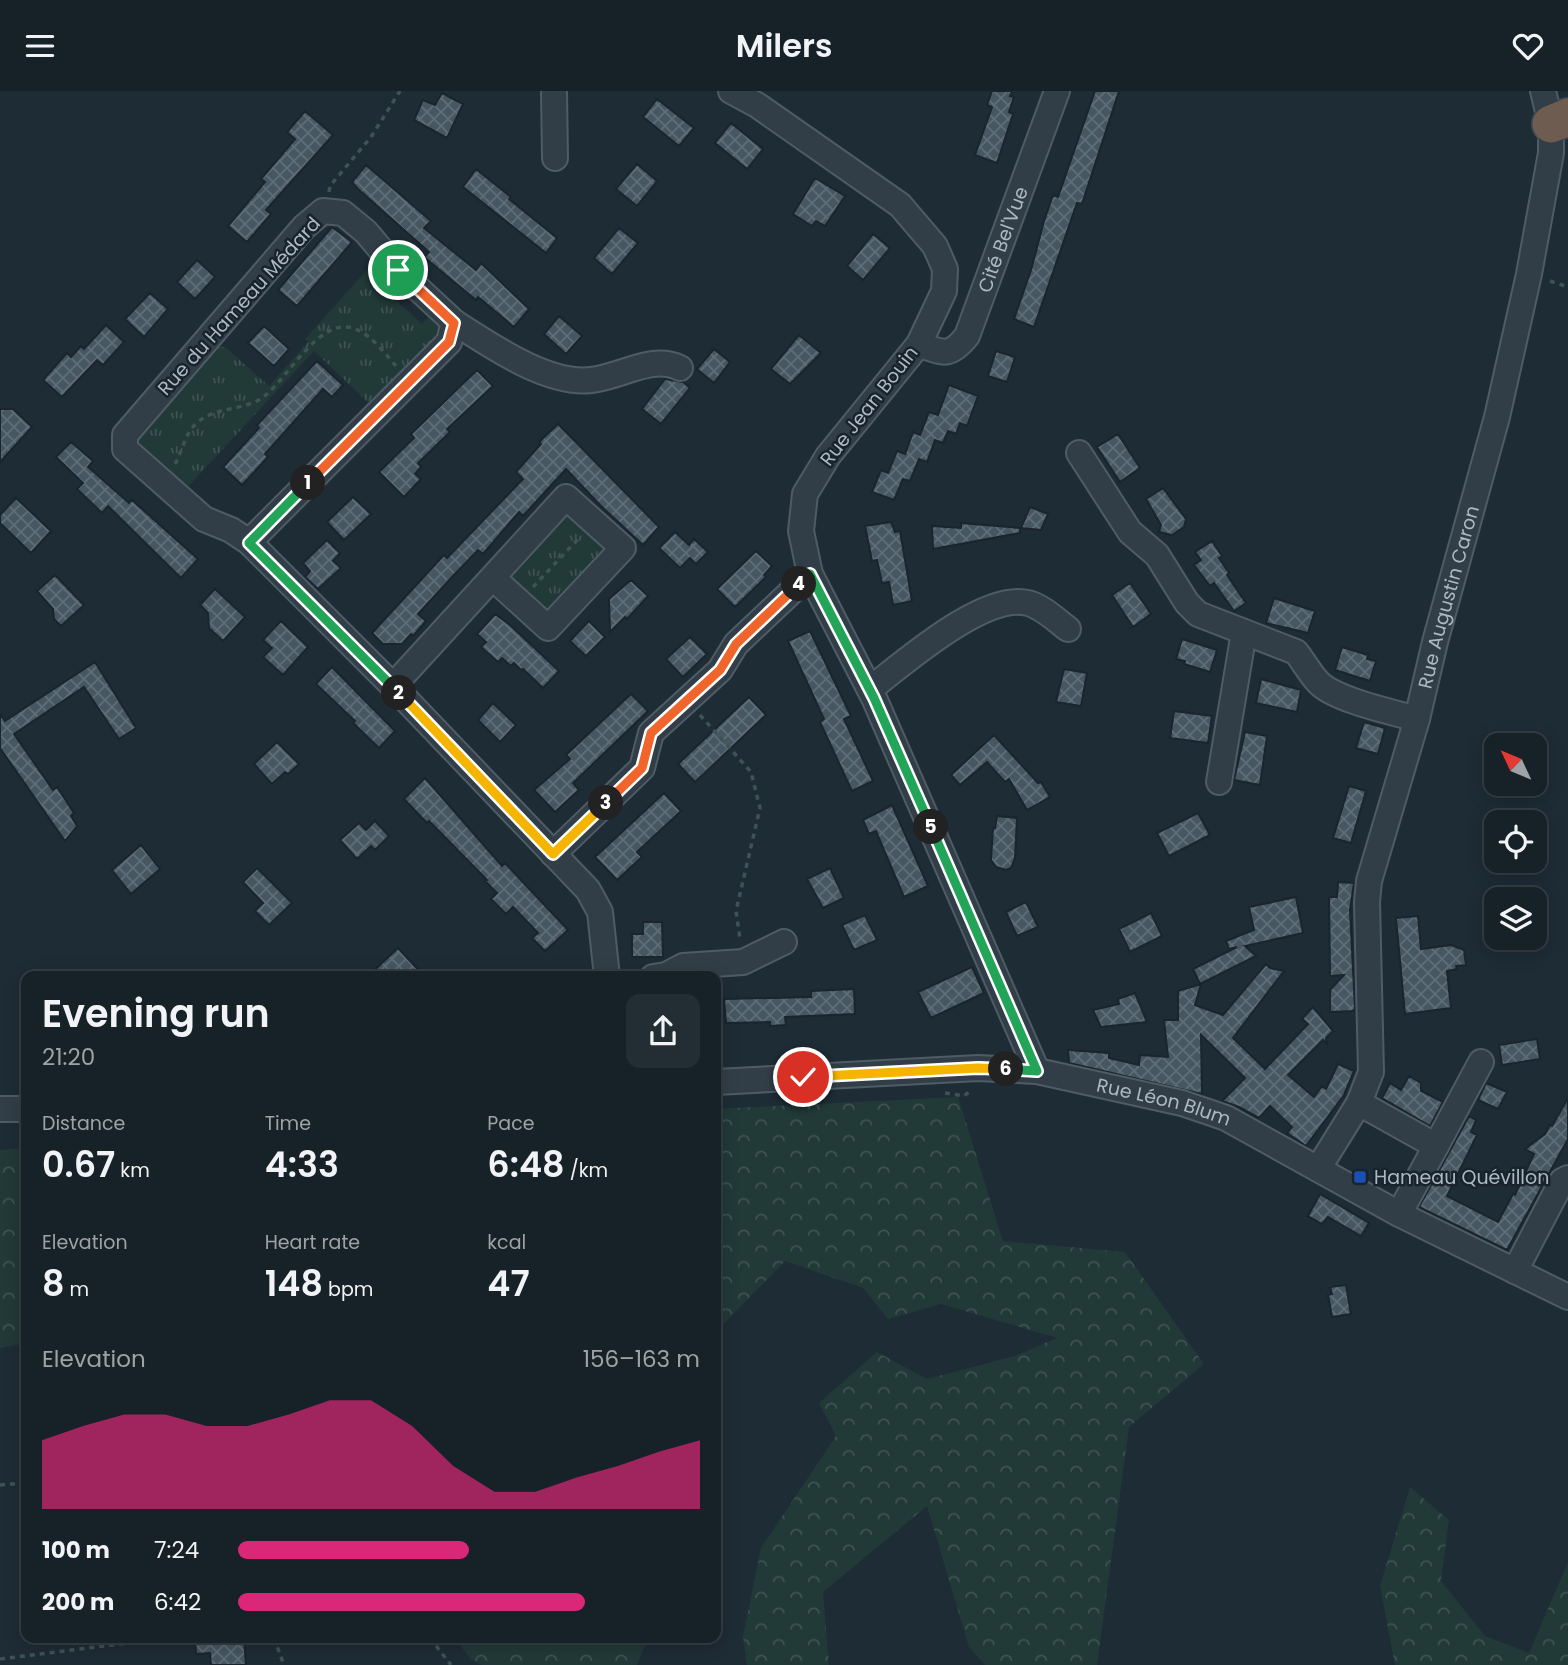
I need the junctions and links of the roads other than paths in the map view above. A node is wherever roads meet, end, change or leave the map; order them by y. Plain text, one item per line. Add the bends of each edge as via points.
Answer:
1 (554, 91) edge
2 (731, 91) edge
3 (1057, 91) edge
4 (1554, 110) edge
5 (555, 157) dead end
6 (454, 323) junction
7 (919, 344) junction
8 (680, 367) dead end
9 (1079, 453) dead end
10 (249, 543) junction
11 (810, 574) junction
12 (493, 578) junction
13 (1068, 629) dead end
14 (1244, 632) junction
15 (393, 686) junction
16 (870, 689) junction
17 (1417, 719) junction
18 (1219, 782) dead end
19 (553, 854) junction
20 (784, 942) dead end
21 (606, 971) edge
22 (674, 971) edge
23 (1481, 1062) dead end
24 (1037, 1071) junction
25 (721, 1082) edge
26 (1359, 1103) junction
27 (0, 1109) edge
28 (21, 1109) edge
29 (1436, 1146) junction
30 (1318, 1169) junction
31 (1566, 1173) edge
32 (1399, 1214) junction
33 (1515, 1271) junction
34 (1568, 1297) edge

1 - 5 street
2 - 7 street, Rue Jean Bouin via 900,205 935,246 945,269 944,291
3 - 7 street, Cité Bel'Vue via 967,336 956,349 943,353
4 - 17 street, Rue Augustin Caron via 1551,153 1529,274 1500,404
6 - 8 street, Rue du Hameau Médard via 514,360 566,379 591,381 667,362
6 - 10 street via 449,342
6 - 10 street, Rue du Hameau Médard via 343,212 323,211 304,227 125,435 125,449 160,481 204,519
7 - 11 street, Rue Jean Bouin via 828,456 805,494 801,531
9 - 14 street via 1130,532 1157,555 1186,603 1198,614
10 - 15 street
11 - 16 street, Rue Jean Bouin
11 - 19 street via 736,644 720,670 651,733 642,768
12 - 12 street via 566,497 624,548 548,628
12 - 15 street
13 - 16 street via 1027,602 990,606
14 - 17 street via 1296,652 1317,682 1331,693
14 - 18 street
15 - 19 street
16 - 24 street, Rue Jean Bouin
17 - 26 street, Rue Augustin Caron via 1369,881 1371,1072
19 - 21 street via 588,890 600,912
20 - 22 street via 743,962 683,966
23 - 29 street
24 - 25 street, Rue Léon Blum via 978,1068
24 - 30 street, Rue Léon Blum via 1226,1118
26 - 29 street
26 - 30 street, Rue Augustin Caron
27 - 28 street
29 - 32 street
30 - 32 street, Rue Léon Blum
31 - 33 street
32 - 33 street, Rue Léon Blum
33 - 34 street, Rue Léon Blum

